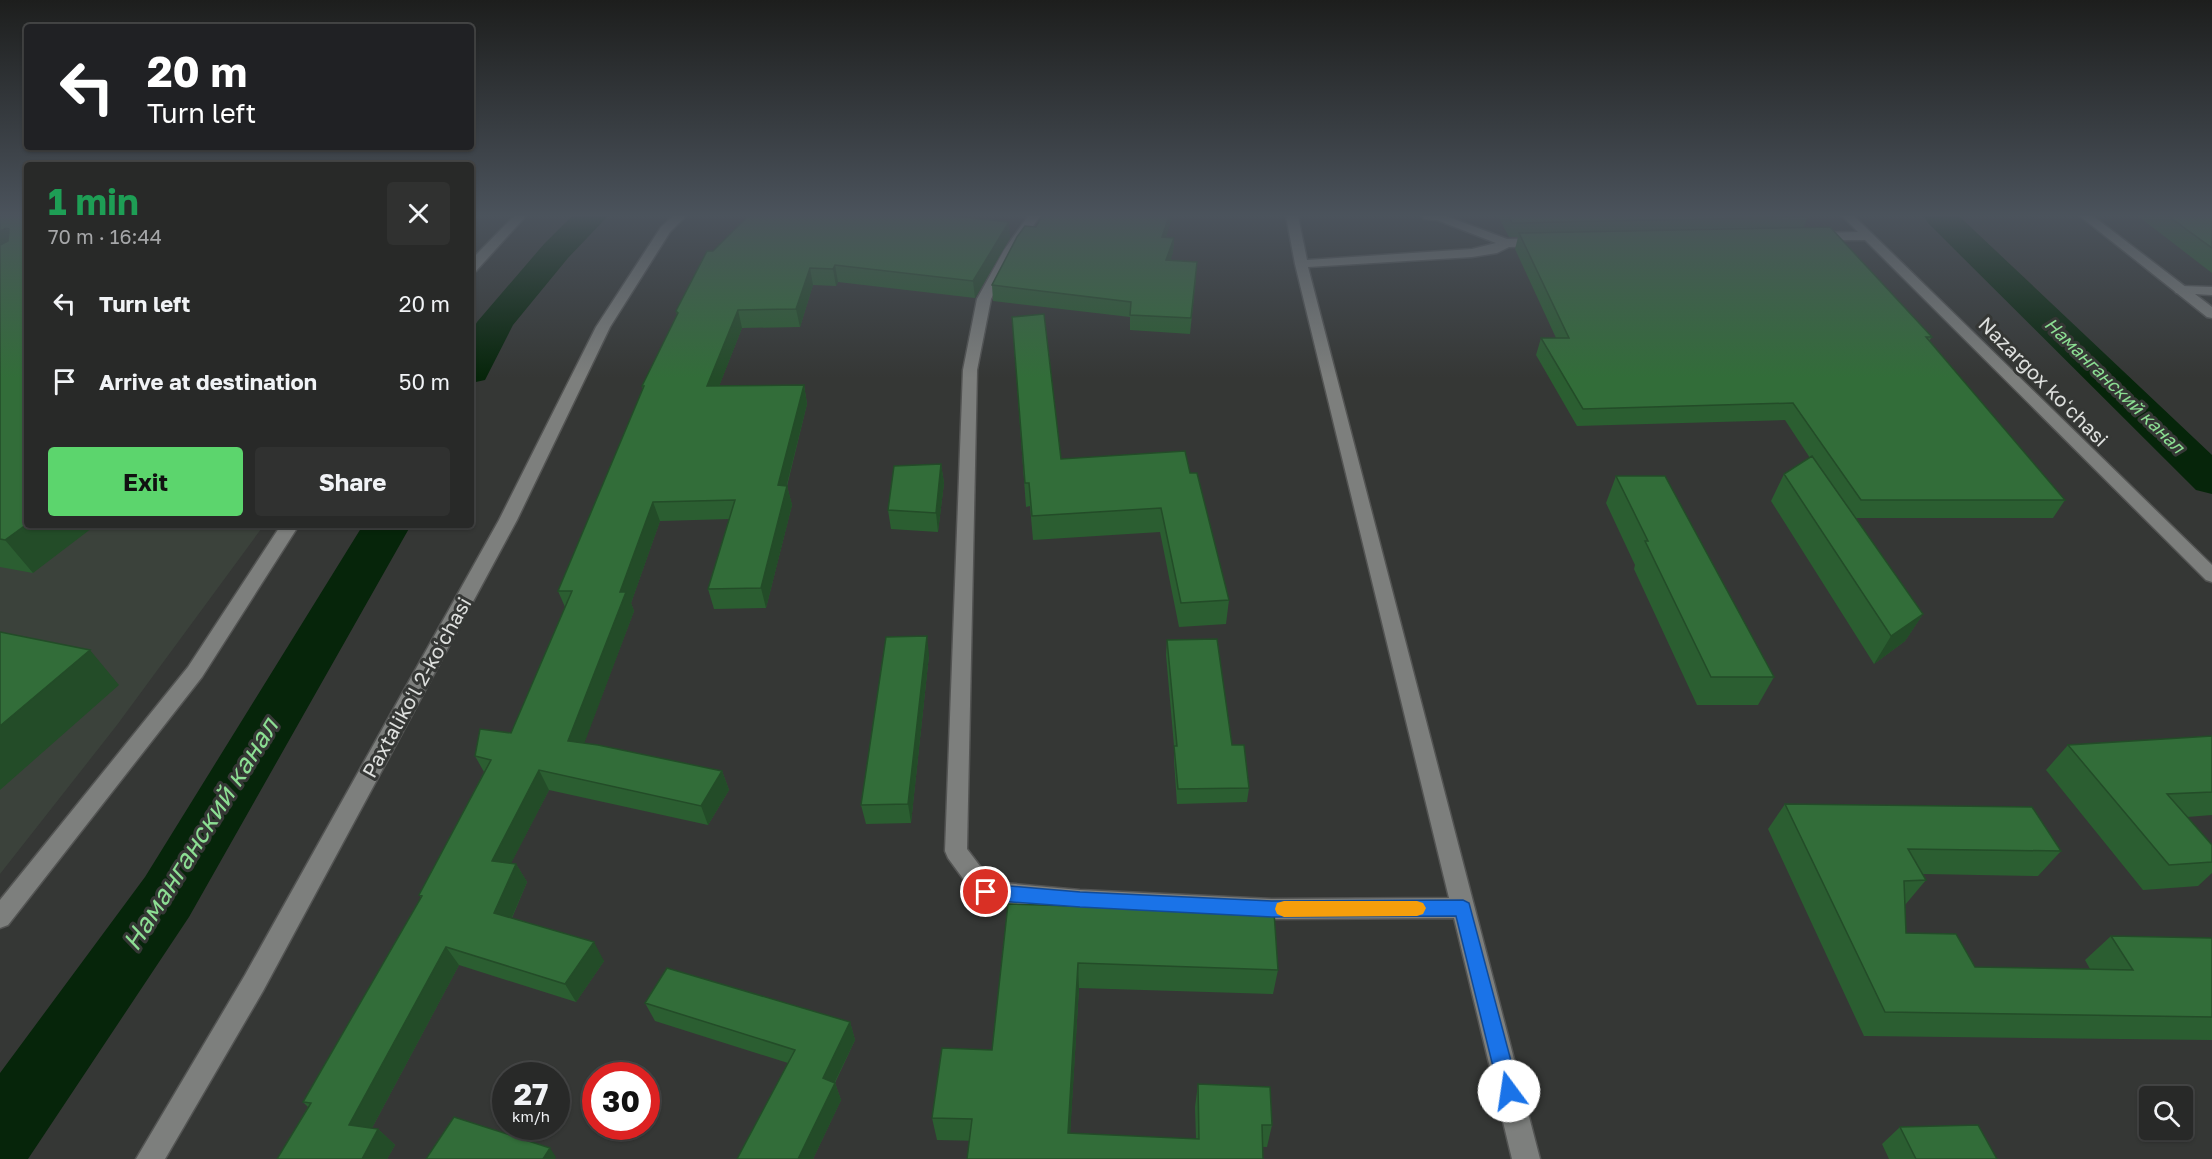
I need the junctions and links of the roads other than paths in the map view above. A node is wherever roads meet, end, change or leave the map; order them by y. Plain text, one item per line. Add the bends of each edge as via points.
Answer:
1 (639, 270) edge
2 (999, 270) edge
3 (1303, 270) edge
4 (1902, 270) edge
5 (2155, 270) edge
6 (2181, 290) junction
7 (2212, 291) edge
8 (2212, 314) edge
9 (288, 528) edge
10 (2212, 576) edge
11 (1463, 908) junction
12 (0, 918) edge
13 (150, 1159) edge
14 (1526, 1159) edge

1 - 13 street, Paxtalikoʻl 2-koʻchasi via 603,327 508,520 254,984
2 - 11 street via 984,299 970,370 956,851 986,892 1272,909
3 - 11 street
4 - 10 street, Nazargox koʻchasi
5 - 6 street
6 - 7 street
6 - 8 street
9 - 12 street via 195,672
11 - 14 street

